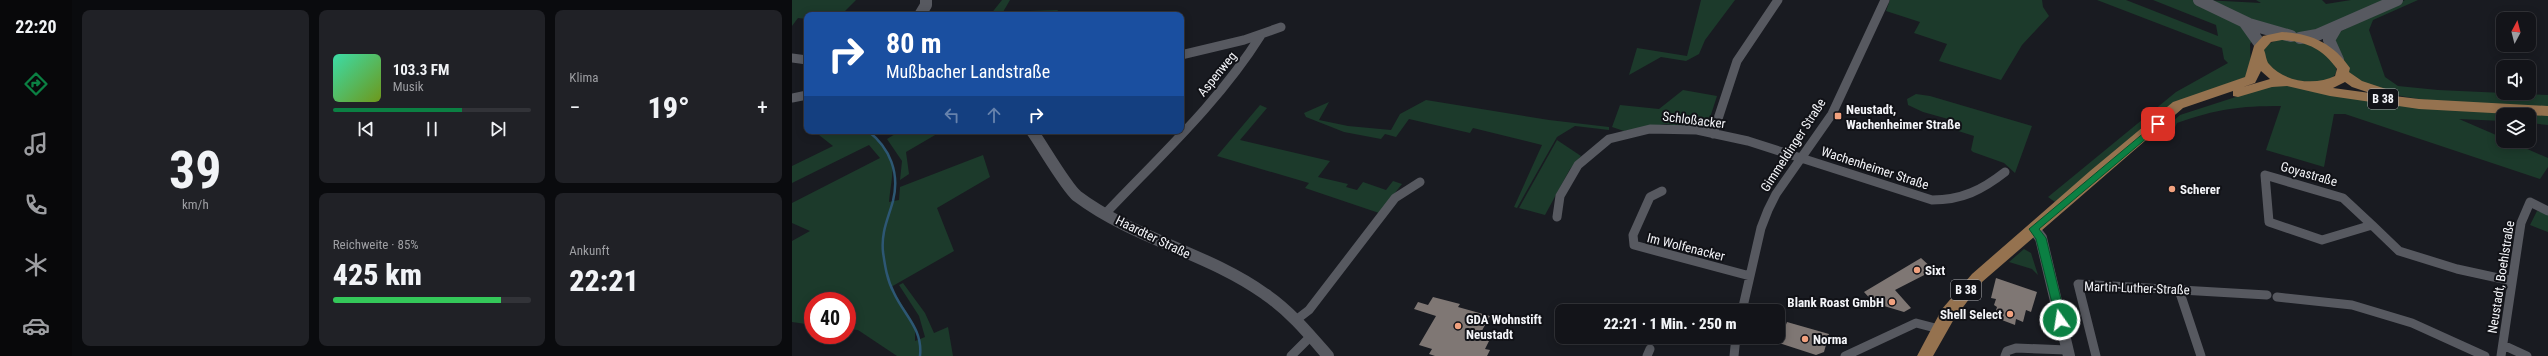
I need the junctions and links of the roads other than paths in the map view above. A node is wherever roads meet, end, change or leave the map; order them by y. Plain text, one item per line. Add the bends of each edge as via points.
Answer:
1 (926, 0) edge
2 (1778, 0) edge
3 (1885, 0) edge
4 (2199, 0) edge
5 (2397, 0) edge
6 (922, 12) edge
7 (2241, 20) junction
8 (1281, 27) dead end
9 (2336, 28) junction
10 (1261, 36) junction
11 (2296, 37) junction
12 (2259, 49) junction
13 (1184, 54) edge
14 (792, 58) edge
15 (804, 60) edge
16 (2338, 60) junction
17 (2343, 74) junction
18 (2289, 82) junction
19 (2317, 88) junction
20 (804, 96) edge
21 (792, 98) edge
22 (2450, 105) junction
23 (2548, 111) edge
24 (2167, 116) junction
25 (1184, 131) edge
26 (1034, 134) edge
27 (1182, 134) edge
28 (1713, 134) junction
29 (1802, 157) junction
30 (2005, 172) dead end
31 (1420, 182) dead end
32 (1662, 191) dead end
33 (2548, 211) edge
34 (1106, 213) junction
35 (1557, 217) dead end
36 (2373, 225) junction
37 (2034, 229) junction
38 (1750, 276) junction
39 (2512, 281) junction
40 (2179, 290) junction
41 (1744, 304) edge
42 (1296, 320) junction
43 (1939, 329) junction
44 (1311, 336) junction
45 (1735, 344) edge
46 (2502, 351) edge
47 (2068, 353) edge
48 (1291, 356) edge
49 (1328, 356) edge
50 (1734, 356) edge
51 (1845, 356) edge
52 (1925, 356) edge
53 (2005, 356) edge
54 (2096, 356) edge
55 (2201, 356) edge
56 (2485, 356) edge
57 (2527, 356) edge

1 - 6 street
2 - 28 street via 1737,61
3 - 29 street, Gimmeldinger Straße via 1832,114
4 - 7 street
5 - 9 street
7 - 11 street
7 - 12 street via 2252,31
8 - 10 street, Aspenweg
9 - 11 street via 2317,36
9 - 16 street via 2330,34 2329,40
10 - 13 street, Aspenweg
10 - 25 street, Aspenweg via 1240,69
11 - 12 main road via 2270,37
11 - 16 main road via 2324,47
12 - 18 main road via 2269,71
12 - 24 main road, B 38 via 2254,75 2250,80 2185,102 2173,108
14 - 15 street
16 - 17 main road
17 - 19 main road via 2334,84
17 - 22 main road, B 38 via 2357,84 2374,90
18 - 19 main road
18 - 24 main road, B 38 via 2266,84
19 - 22 main road, B 38 via 2418,104
20 - 21 street
22 - 23 main road, B 38
24 - 37 main road, B 38
26 - 34 street, Haardter Straße via 1072,192
27 - 34 street, Aspenweg
28 - 29 street, Schloßacker via 1759,143
28 - 35 street, Schloßacker via 1655,128 1634,131 1609,140 1590,152 1570,176 1556,202
29 - 30 street, Wachenheimer Straße via 1932,200 1955,200 1972,196
29 - 38 street, Gimmeldinger Straße via 1768,210 1761,228
31 - 42 street via 1395,198 1309,310
32 - 38 street, Im Wolfenacker via 1650,197 1633,235 1634,245
33 - 39 street, Neustadt, Boehlstraße via 2530,202 2521,223
34 - 42 street, Haardter Straße via 1238,278 1274,300
36 - 36 street, Goyastraße via 2343,198 2265,175 2269,222 2322,240
36 - 39 street, Goyastraße via 2399,251 2457,269
37 - 43 main road, B 38 via 1977,278
37 - 47 street via 2041,238
38 - 41 street, Gimmeldinger Straße
39 - 46 street, Neustadt, Boehlstraße
40 - 54 street, Martin-Luther-Straße via 2078,284
40 - 55 street
40 - 56 street, Martin-Luther-Straße via 2327,301 2365,308 2412,323
42 - 44 street, Haardter Straße
43 - 51 street via 1916,323
43 - 52 main road, B 38
44 - 48 street
44 - 49 street, Haardter Straße
45 - 50 street
46 - 57 street
47 - 53 street via 2016,348 2008,351

